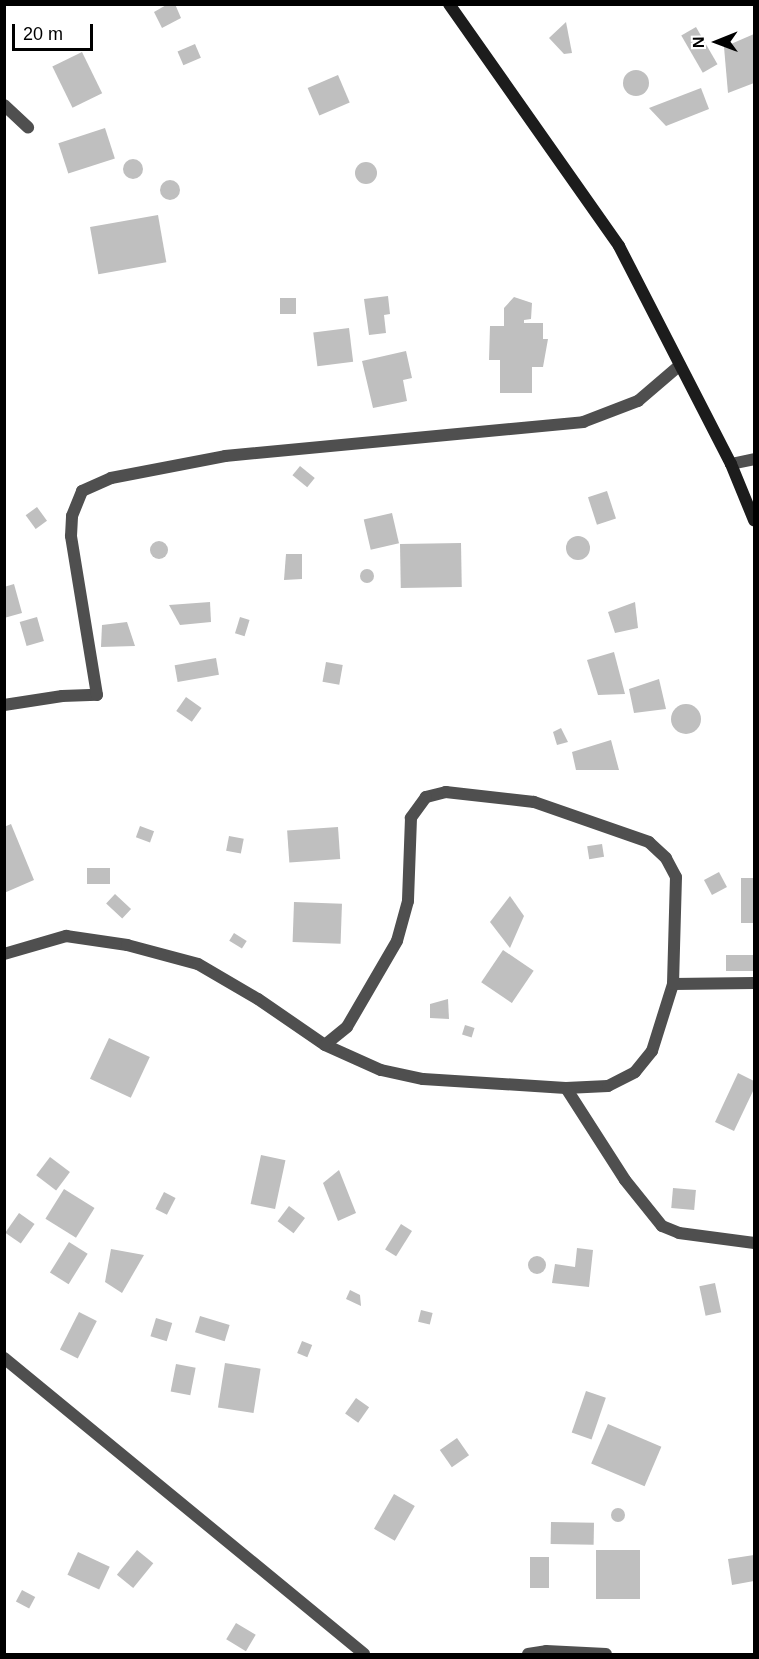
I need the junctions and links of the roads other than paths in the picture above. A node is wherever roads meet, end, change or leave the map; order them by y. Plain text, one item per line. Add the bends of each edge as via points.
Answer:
1 (449, 4) edge
2 (4, 105) edge
3 (28, 127) dead end
4 (680, 365) junction
5 (754, 459) edge
6 (731, 464) junction
7 (754, 520) edge
8 (4, 705) edge
9 (4, 954) edge
10 (754, 983) edge
11 (673, 984) junction
12 (325, 1045) junction
13 (566, 1088) junction
14 (754, 1243) edge
15 (4, 1358) edge
16 (364, 1654) edge
17 (528, 1654) edge
18 (606, 1654) edge

1 - 4 street via 619,246
2 - 3 street
4 - 6 street
4 - 8 street via 638,401 583,422 225,456 111,478 82,491 72,516 71,536 97,694
5 - 6 street
6 - 7 street
9 - 12 street via 66,936 127,945 198,964
10 - 11 street
11 - 12 street via 676,877 666,858 649,842 534,802 446,792 426,797 411,818 408,901 398,941 347,1027
11 - 13 street via 652,1051 635,1072 608,1086
12 - 13 street via 381,1070 423,1079
13 - 14 street via 626,1180 662,1226 680,1233
15 - 16 street
17 - 18 street

